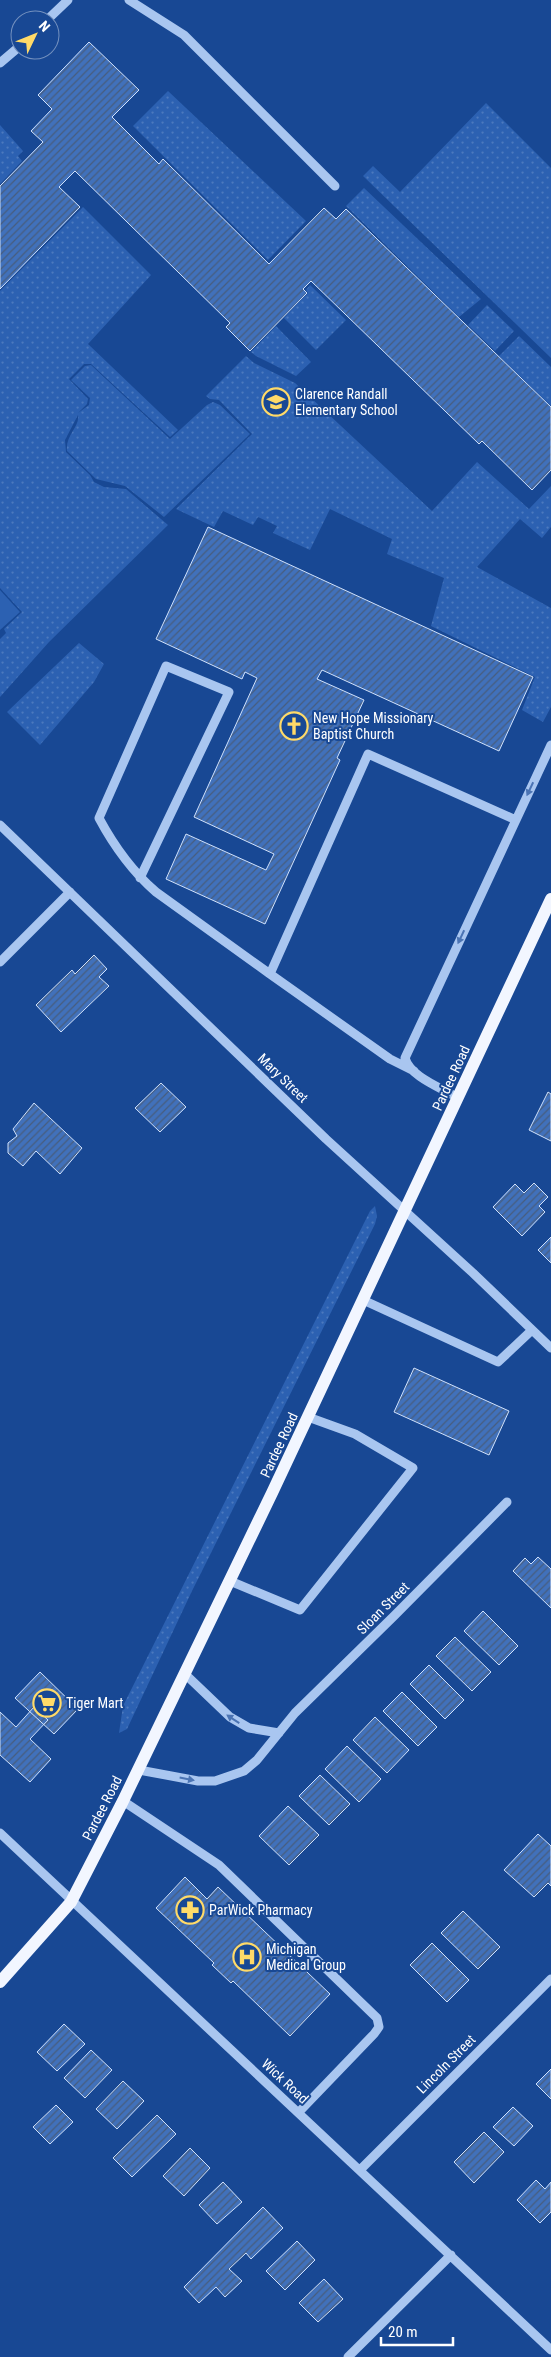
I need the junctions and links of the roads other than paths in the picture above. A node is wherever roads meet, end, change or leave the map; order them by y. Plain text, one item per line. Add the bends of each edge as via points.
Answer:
1 (68, 0) edge
2 (129, 0) edge
3 (58, 10) edge
4 (10, 54) edge
5 (0, 63) edge
6 (335, 186) dead end
7 (551, 745) edge
8 (516, 820) junction
9 (0, 825) edge
10 (140, 878) junction
11 (70, 892) junction
12 (551, 899) edge
13 (0, 962) edge
14 (270, 974) junction
15 (414, 1071) junction
16 (458, 1098) junction
17 (405, 1211) junction
18 (363, 1300) junction
19 (532, 1330) junction
20 (551, 1348) edge
21 (308, 1417) junction
22 (506, 1502) dead end
23 (230, 1581) junction
24 (185, 1674) junction
25 (279, 1733) junction
26 (139, 1770) junction
27 (123, 1801) junction
28 (0, 1833) edge
29 (71, 1902) junction
30 (551, 1979) edge
31 (0, 1982) edge
32 (299, 2112) junction
33 (361, 2169) junction
34 (452, 2255) junction
35 (551, 2350) edge
36 (348, 2357) edge

1 - 3 street
2 - 6 street via 184,35
4 - 5 street
7 -> 8 street
8 - 14 street via 368,754
8 -> 15 street via 407,1051 406,1063
9 - 11 street, Mary Street
10 - 10 street via 99,818 166,666 228,692
10 - 14 street
11 - 13 street
11 - 17 street, Mary Street
12 - 16 main road, Pardee Road
14 - 15 street via 390,1059
15 - 16 street
16 - 17 main road, Pardee Road
17 - 18 main road, Pardee Road
17 - 19 street, Mary Street
18 - 19 street via 498,1362
18 - 21 main road, Pardee Road
19 - 20 street, Mary Street
21 - 23 main road, Pardee Road
21 - 23 street via 355,1434 413,1468 300,1610
22 - 25 street, Sloan Street via 295,1713
23 - 24 main road, Pardee Road
25 -> 24 street via 249,1728 230,1717
24 - 26 main road, Pardee Road
26 -> 25 street, Sloan Street via 215,1781 232,1776 257,1760
26 - 27 main road, Pardee Road
27 - 29 main road, Pardee Road
27 - 32 street via 220,1865 377,2018 378,2027 374,2034
28 - 29 street, Wick Road
29 - 31 main road, Pardee Road
29 - 32 street, Wick Road
30 - 33 street, Lincoln Street
32 - 33 street, Wick Road
33 - 34 street, Wick Road
34 - 35 street, Wick Road
34 - 36 street

